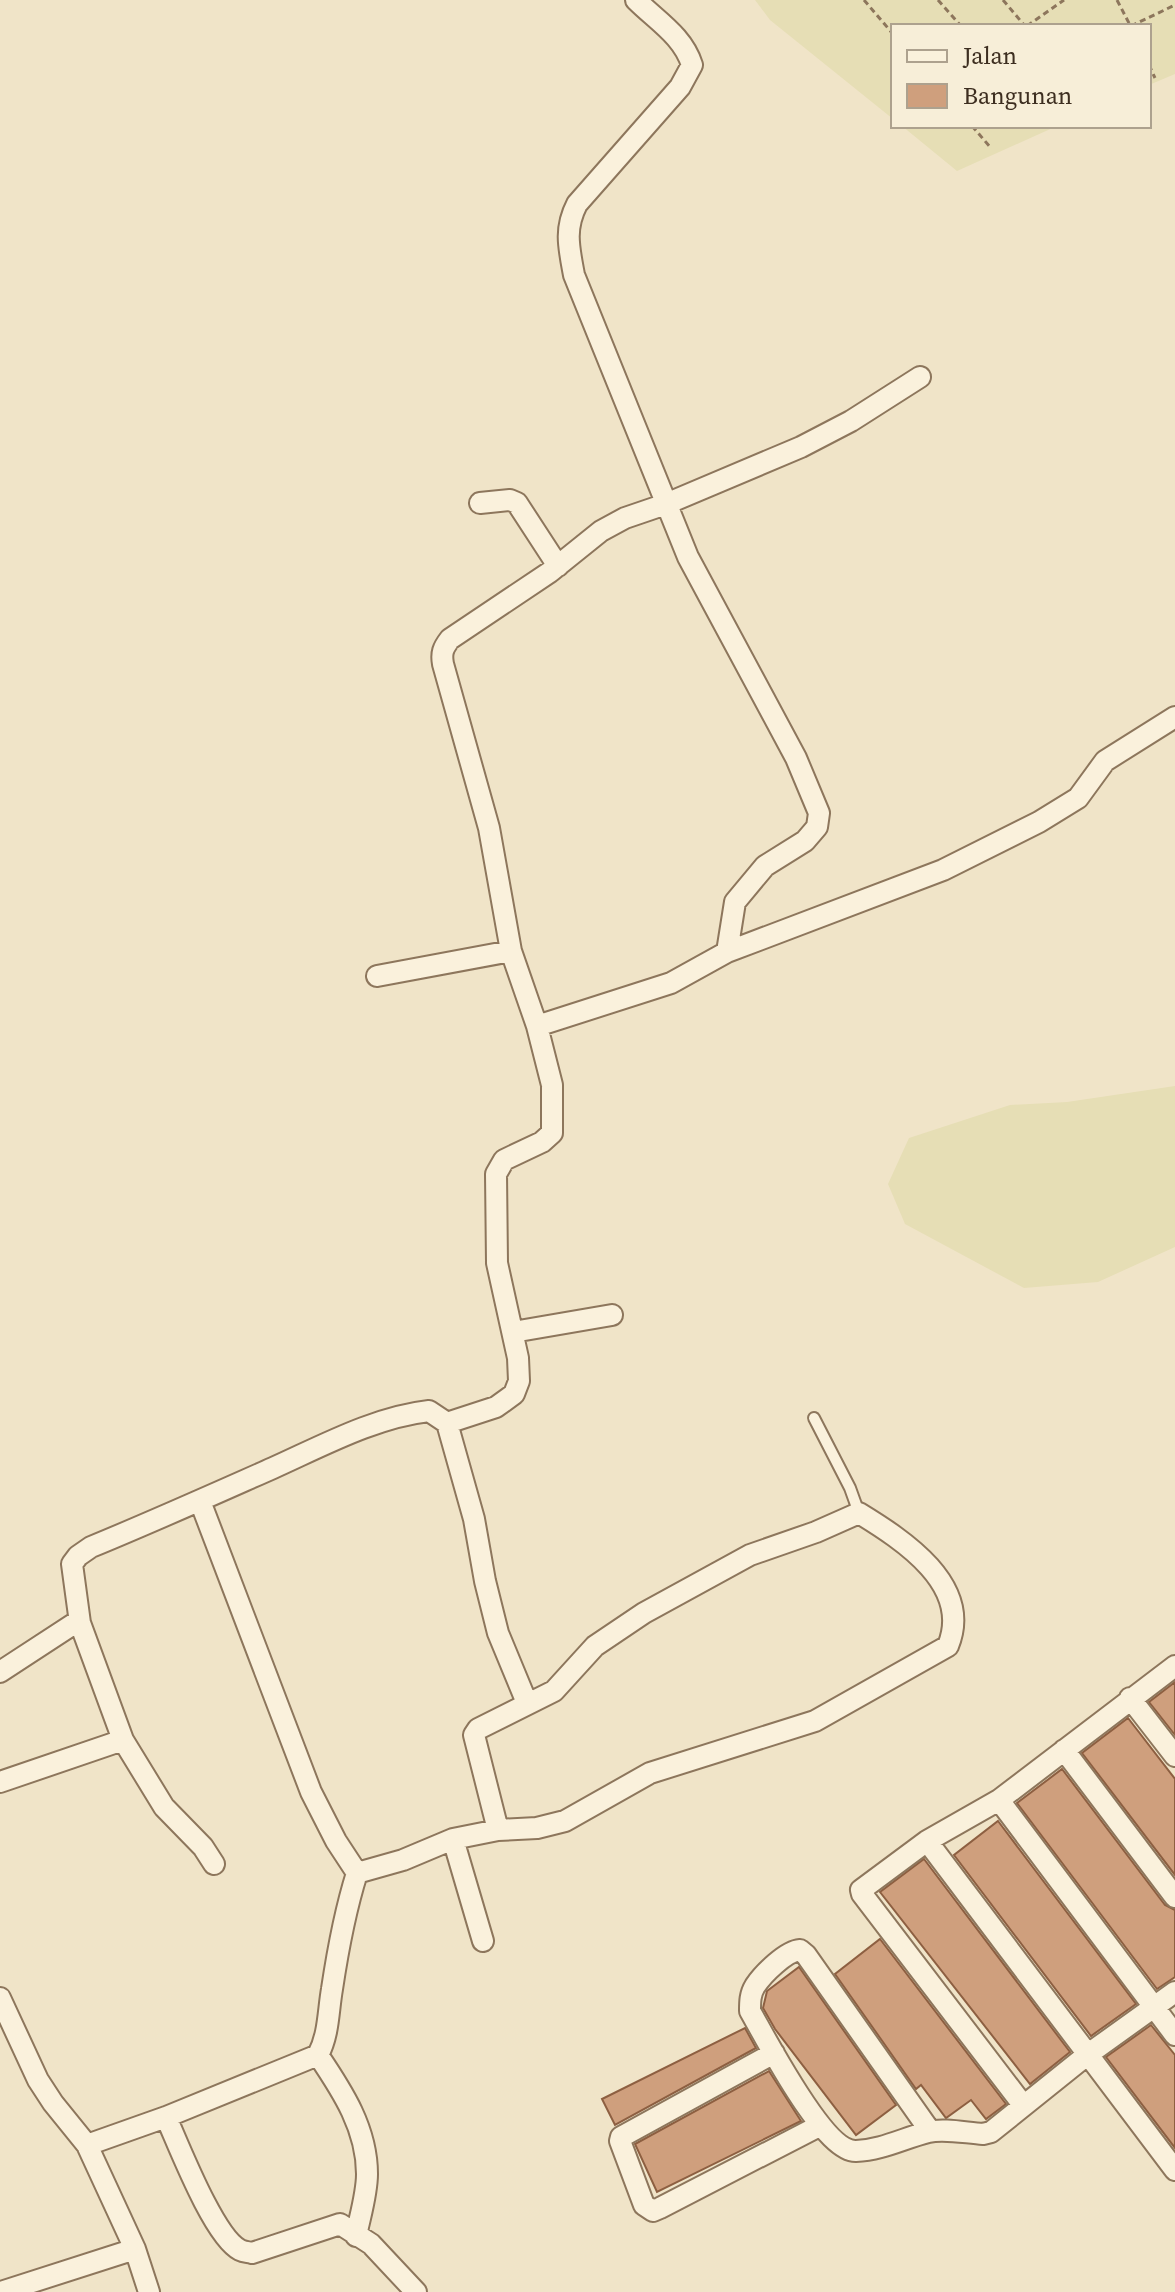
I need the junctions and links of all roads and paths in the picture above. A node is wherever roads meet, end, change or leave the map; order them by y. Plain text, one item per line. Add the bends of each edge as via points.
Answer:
1 (636, 0) edge
2 (864, 0) edge
3 (938, 0) edge
4 (1003, 0) edge
5 (1064, 0) edge
6 (1117, 0) edge
7 (1175, 5) edge
8 (959, 24) edge
9 (1024, 24) edge
10 (1029, 24) edge
11 (1129, 24) edge
12 (1134, 24) edge
13 (891, 32) edge
14 (1151, 69) edge
15 (1155, 78) dead end
16 (974, 128) edge
17 (991, 148) dead end
18 (920, 377) dead end
19 (480, 503) dead end
20 (666, 504) junction
21 (558, 566) junction
22 (1175, 717) edge
23 (511, 951) junction
24 (727, 952) junction
25 (377, 976) dead end
26 (537, 1026) junction
27 (612, 1315) dead end
28 (513, 1332) junction
29 (814, 1418) dead end
30 (447, 1423) junction
31 (200, 1501) junction
32 (859, 1513) junction
33 (80, 1623) junction
34 (1175, 1666) edge
35 (0, 1672) edge
36 (1130, 1698) junction
37 (527, 1703) junction
38 (123, 1740) junction
39 (1064, 1750) junction
40 (1175, 1756) edge
41 (0, 1782) edge
42 (999, 1800) junction
43 (498, 1830) junction
44 (453, 1839) junction
45 (927, 1841) junction
46 (214, 1864) dead end
47 (357, 1873) junction
48 (1175, 1897) edge
49 (483, 1941) dead end
50 (1175, 1992) edge
51 (0, 1998) edge
52 (1153, 2007) junction
53 (1175, 2035) edge
54 (774, 2053) junction
55 (318, 2055) junction
56 (1087, 2055) junction
57 (1023, 2105) junction
58 (166, 2117) junction
59 (819, 2126) junction
60 (930, 2131) junction
61 (87, 2145) junction
62 (1175, 2170) edge
63 (356, 2236) junction
64 (135, 2249) junction
65 (1, 2292) edge
66 (149, 2292) edge
67 (416, 2292) edge

1 - 20 street via 673,33 692,65 680,87 577,204 567,242 574,275
2 - 13 path
3 - 8 path
4 - 9 path
5 - 10 path
6 - 11 path
7 - 12 path
14 - 15 path
16 - 17 path
18 - 20 street via 801,447
19 - 21 street via 517,503
20 - 21 street via 601,531
20 - 24 street via 819,813 817,827 805,841 765,866 735,902
21 - 23 street via 450,639 441,653 489,828
22 - 24 street via 1105,761 1078,798 1039,822 943,870
23 - 25 street
23 - 26 street
24 - 26 street via 671,983
26 - 28 street via 552,1085 552,1133 504,1160 496,1174 497,1263
27 - 28 street
28 - 30 street via 519,1381 514,1394 496,1407
29 - 32 lane
30 - 31 street via 429,1411 413,1412
30 - 37 street via 498,1633
31 - 33 street via 78,1556 72,1564
31 - 47 street via 311,1792
32 - 37 street via 750,1555 644,1613 595,1646 554,1691
32 - 43 street via 903,1540 933,1572 955,1612 948,1646 815,1721 650,1773 565,1821
33 - 35 street
33 - 38 street
34 - 36 street
36 - 39 street
36 - 40 street
37 - 43 street via 484,1724 474,1735
38 - 41 street
38 - 46 street via 164,1807
39 - 42 street
39 - 48 street
42 - 45 street
42 - 52 street
43 - 44 street
44 - 47 street
44 - 49 street
45 - 56 street
45 - 57 street via 863,1887 862,1894
47 - 55 street via 346,1908 325,2043
50 - 52 street
51 - 61 street via 38,2080
52 - 53 street
52 - 56 street
54 - 59 street
54 - 59 street via 621,2137 644,2205 653,2211 660,2208
54 - 60 street via 750,2011 750,1999 759,1981 792,1951 800,1950
55 - 58 street
55 - 63 street via 352,2108 363,2142 367,2176
56 - 57 street
56 - 62 street
57 - 60 street via 983,2134
58 - 61 street
58 - 63 street via 214,2219 239,2250 252,2253 340,2224
59 - 60 street via 853,2151
61 - 64 street
63 - 67 street via 371,2244
64 - 65 street
64 - 66 street

